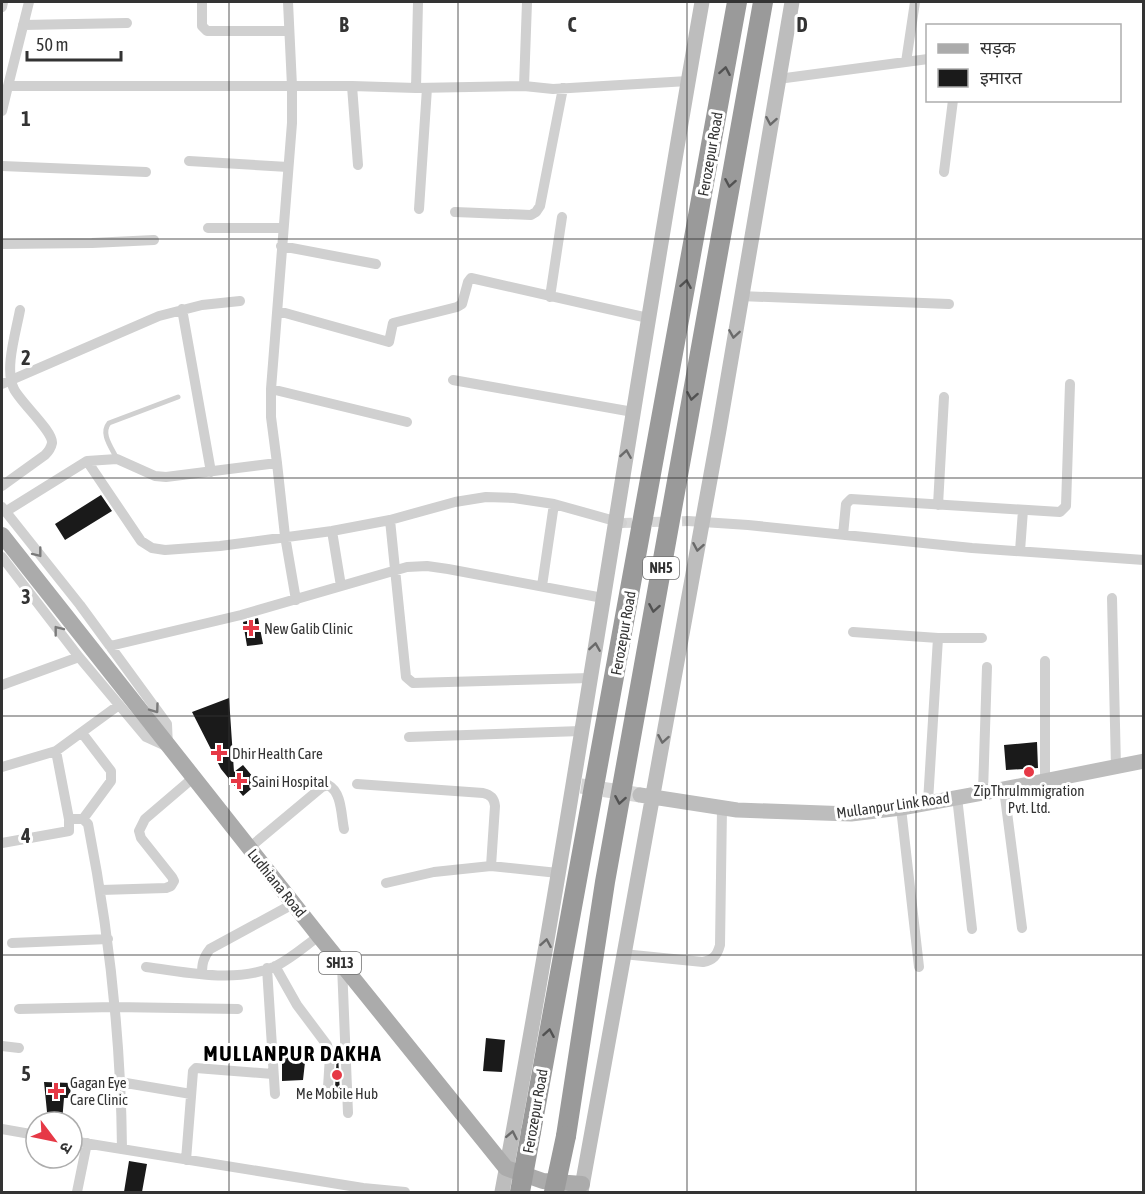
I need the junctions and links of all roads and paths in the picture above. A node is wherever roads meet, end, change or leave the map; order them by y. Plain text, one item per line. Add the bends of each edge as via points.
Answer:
1 (3, 2) edge
2 (29, 2) edge
3 (202, 2) edge
4 (288, 2) edge
5 (418, 2) edge
6 (527, 2) edge
7 (702, 2) edge
8 (737, 2) edge
9 (763, 2) edge
10 (792, 2) edge
11 (915, 2) edge
12 (2, 7) edge
13 (127, 22) dead end
14 (23, 25) junction
15 (288, 31) junction
16 (926, 59) edge
17 (906, 62) junction
18 (778, 79) junction
19 (688, 81) junction
20 (8, 86) junction
21 (292, 86) junction
22 (352, 86) junction
23 (524, 86) junction
24 (421, 88) junction
25 (563, 88) junction
26 (953, 102) edge
27 (2, 111) edge
28 (189, 161) dead end
29 (358, 165) dead end
30 (2, 166) edge
31 (288, 167) junction
32 (146, 172) dead end
33 (944, 172) dead end
34 (420, 209) dead end
35 (455, 212) dead end
36 (562, 217) dead end
37 (208, 228) dead end
38 (282, 228) junction
39 (154, 240) dead end
40 (2, 244) edge
41 (281, 246) junction
42 (376, 264) dead end
43 (740, 296) junction
44 (550, 297) junction
45 (240, 301) dead end
46 (949, 304) dead end
47 (182, 309) junction
48 (20, 310) dead end
49 (278, 311) junction
50 (648, 318) junction
51 (453, 380) dead end
52 (6, 382) edge
53 (1070, 384) dead end
54 (271, 389) junction
55 (178, 397) dead end
56 (944, 397) dead end
57 (633, 412) junction
58 (407, 422) dead end
59 (117, 459) junction
60 (87, 461) junction
61 (277, 463) junction
62 (211, 472) junction
63 (2, 486) edge
64 (554, 504) junction
65 (938, 505) junction
66 (3, 509) edge
67 (1023, 510) junction
68 (390, 520) junction
69 (695, 521) junction
70 (619, 523) junction
71 (332, 531) junction
72 (2, 536) edge
73 (285, 536) junction
74 (843, 536) junction
75 (1020, 551) junction
76 (2, 557) edge
77 (1143, 560) edge
78 (395, 571) junction
79 (341, 586) junction
80 (542, 586) junction
81 (603, 598) junction
82 (1112, 598) dead end
83 (296, 600) junction
84 (854, 632) dead end
85 (938, 638) junction
86 (982, 638) dead end
87 (110, 646) junction
88 (79, 657) junction
89 (1045, 661) dead end
90 (987, 667) dead end
91 (590, 678) junction
92 (2, 685) edge
93 (119, 705) junction
94 (581, 731) junction
95 (82, 734) junction
96 (409, 736) dead end
97 (168, 747) junction
98 (56, 752) junction
99 (1143, 761) edge
100 (2, 767) edge
101 (1116, 767) junction
102 (193, 778) junction
103 (1045, 780) junction
104 (357, 784) dead end
105 (1004, 789) junction
106 (983, 792) junction
107 (646, 796) junction
108 (957, 797) junction
109 (928, 802) junction
110 (722, 808) junction
111 (901, 808) junction
112 (69, 819) junction
113 (83, 819) junction
114 (344, 829) dead end
115 (2, 843) edge
116 (249, 848) junction
117 (490, 866) junction
118 (558, 873) junction
119 (386, 883) dead end
120 (101, 891) junction
121 (293, 904) junction
122 (1022, 928) dead end
123 (972, 929) dead end
124 (319, 936) junction
125 (108, 939) junction
126 (12, 943) dead end
127 (623, 954) junction
128 (342, 965) junction
129 (146, 967) dead end
130 (271, 967) junction
131 (919, 967) dead end
132 (202, 974) junction
133 (114, 1007) junction
134 (19, 1009) dead end
135 (238, 1009) dead end
136 (2, 1046) edge
137 (19, 1048) dead end
138 (273, 1074) junction
139 (120, 1082) junction
140 (328, 1087) dead end
141 (191, 1094) junction
142 (275, 1094) dead end
143 (348, 1113) dead end
144 (2, 1129) edge
145 (24, 1133) edge
146 (84, 1143) edge
147 (87, 1143) junction
148 (122, 1149) junction
149 (186, 1160) junction
150 (506, 1168) junction
151 (581, 1188) edge
152 (363, 1190) edge
153 (77, 1192) edge
154 (405, 1192) edge
155 (502, 1192) edge
156 (520, 1192) edge
157 (554, 1192) edge

1 - 12 street
2 - 14 street
3 - 15 street via 202,26 207,31
4 - 15 street
5 - 24 street
6 - 23 street
7 - 19 main road
156 -> 8 highway, Ferozepur Road / NH5, bridge
9 -> 157 highway, NH5, bridge via 605,882
10 - 18 main road
11 - 17 street
13 - 14 street
14 - 20 street
15 - 21 street
16 - 17 street
17 - 18 street
18 -> 43 main road
19 - 25 street
19 - 50 main road
20 - 21 street
20 - 27 street
21 - 22 street
21 - 31 street
22 - 24 street
22 - 29 street
23 - 24 street
23 - 25 street
24 - 34 street
25 - 35 street via 536,212
26 - 33 street
28 - 31 street
30 - 32 street
31 - 38 street
36 - 44 street
37 - 38 street
38 - 41 street
39 - 40 street
41 - 42 street
41 - 49 street
43 - 46 street
43 -> 69 main road via 724,402
44 - 49 street via 471,278 462,304 393,323 391,340 387,342
44 - 50 street
45 - 47 street
47 - 52 street
47 - 62 street
48 - 52 street
49 - 54 street
50 - 57 main road
51 - 57 street
52 - 63 street via 52,442 45,455
53 - 67 street via 1066,506 1060,512
54 - 58 street
54 - 61 street
55 - 59 lane via 109,423 105,434
56 - 65 street
70 -> 57 main road
59 - 60 street
59 - 62 street via 154,476
60 - 66 street
60 - 73 street via 132,530 152,548 220,546
61 - 62 street
61 - 73 street
64 - 68 street via 486,497
64 - 70 street
64 - 80 street
65 - 67 street
65 - 74 street via 850,499 846,504
66 -> 87 street
67 - 75 street
68 - 71 street
68 - 78 street
69 - 74 street
69 -> 107 main road
70 - 81 main road
71 - 73 street
71 - 79 street
72 - 97 main road, Ludhiana Road / SH13
73 - 83 street
74 - 75 street
75 - 77 street
88 -> 76 street
78 - 79 street
78 - 80 street via 427,566
78 - 91 street via 408,681
79 - 83 street
80 - 81 street
91 -> 81 main road
82 - 101 street
83 - 87 street
84 - 85 street
85 - 86 street
85 - 109 street
87 -> 97 street via 167,724
88 - 92 street
88 - 93 street
89 - 103 street
90 - 106 street
91 - 94 main road
93 - 95 street
93 - 97 street via 146,737
94 - 96 street
94 - 118 main road via 577,786
95 - 98 street
95 - 113 street via 112,776
97 - 102 main road, Ludhiana Road / SH13
98 - 100 street
98 - 112 street
99 - 101 main road, Mullanpur Link Road
101 - 103 main road, Mullanpur Link Road
102 - 116 main road, Ludhiana Road / SH13
102 - 120 street via 145,819 139,831 172,877 171,886
103 - 105 main road, Mullanpur Link Road
104 - 117 street via 490,795 495,806
105 - 106 main road, Mullanpur Link Road
105 - 122 street
106 - 108 main road, Mullanpur Link Road
107 - 110 main road, Mullanpur Link Road
107 - 127 main road
108 - 109 main road, Mullanpur Link Road
108 - 123 street
109 - 111 main road, Mullanpur Link Road
110 - 111 main road, Mullanpur Link Road via 810,814
110 - 127 street via 718,953 703,962
111 - 131 street
112 - 113 street
112 - 115 street via 68,833
113 - 120 street via 88,824
114 - 116 street via 337,795 328,785
116 - 121 main road, Ludhiana Road / SH13
117 - 118 street
117 - 119 street via 434,872
150 -> 118 main road
120 - 125 street
121 - 124 main road, Ludhiana Road / SH13
121 - 132 street via 210,950 202,964
124 - 128 main road, Ludhiana Road / SH13
124 - 130 street
125 - 126 street
125 - 133 street
127 - 151 main road
128 - 143 street
128 - 150 main road, Ludhiana Road / SH13
129 - 132 street
130 - 132 street via 230,976
130 - 138 street
130 - 140 street via 327,1045
133 - 134 street
133 - 135 street
133 - 139 street
136 - 137 street
138 - 141 street via 199,1067 193,1071
138 - 142 street
139 - 141 street
139 - 148 street
141 - 149 street
144 - 145 street
146 - 147 street
147 - 148 street
147 - 153 street
148 - 149 street
149 - 152 street
150 - 151 main road
150 - 155 main road
152 - 154 street

